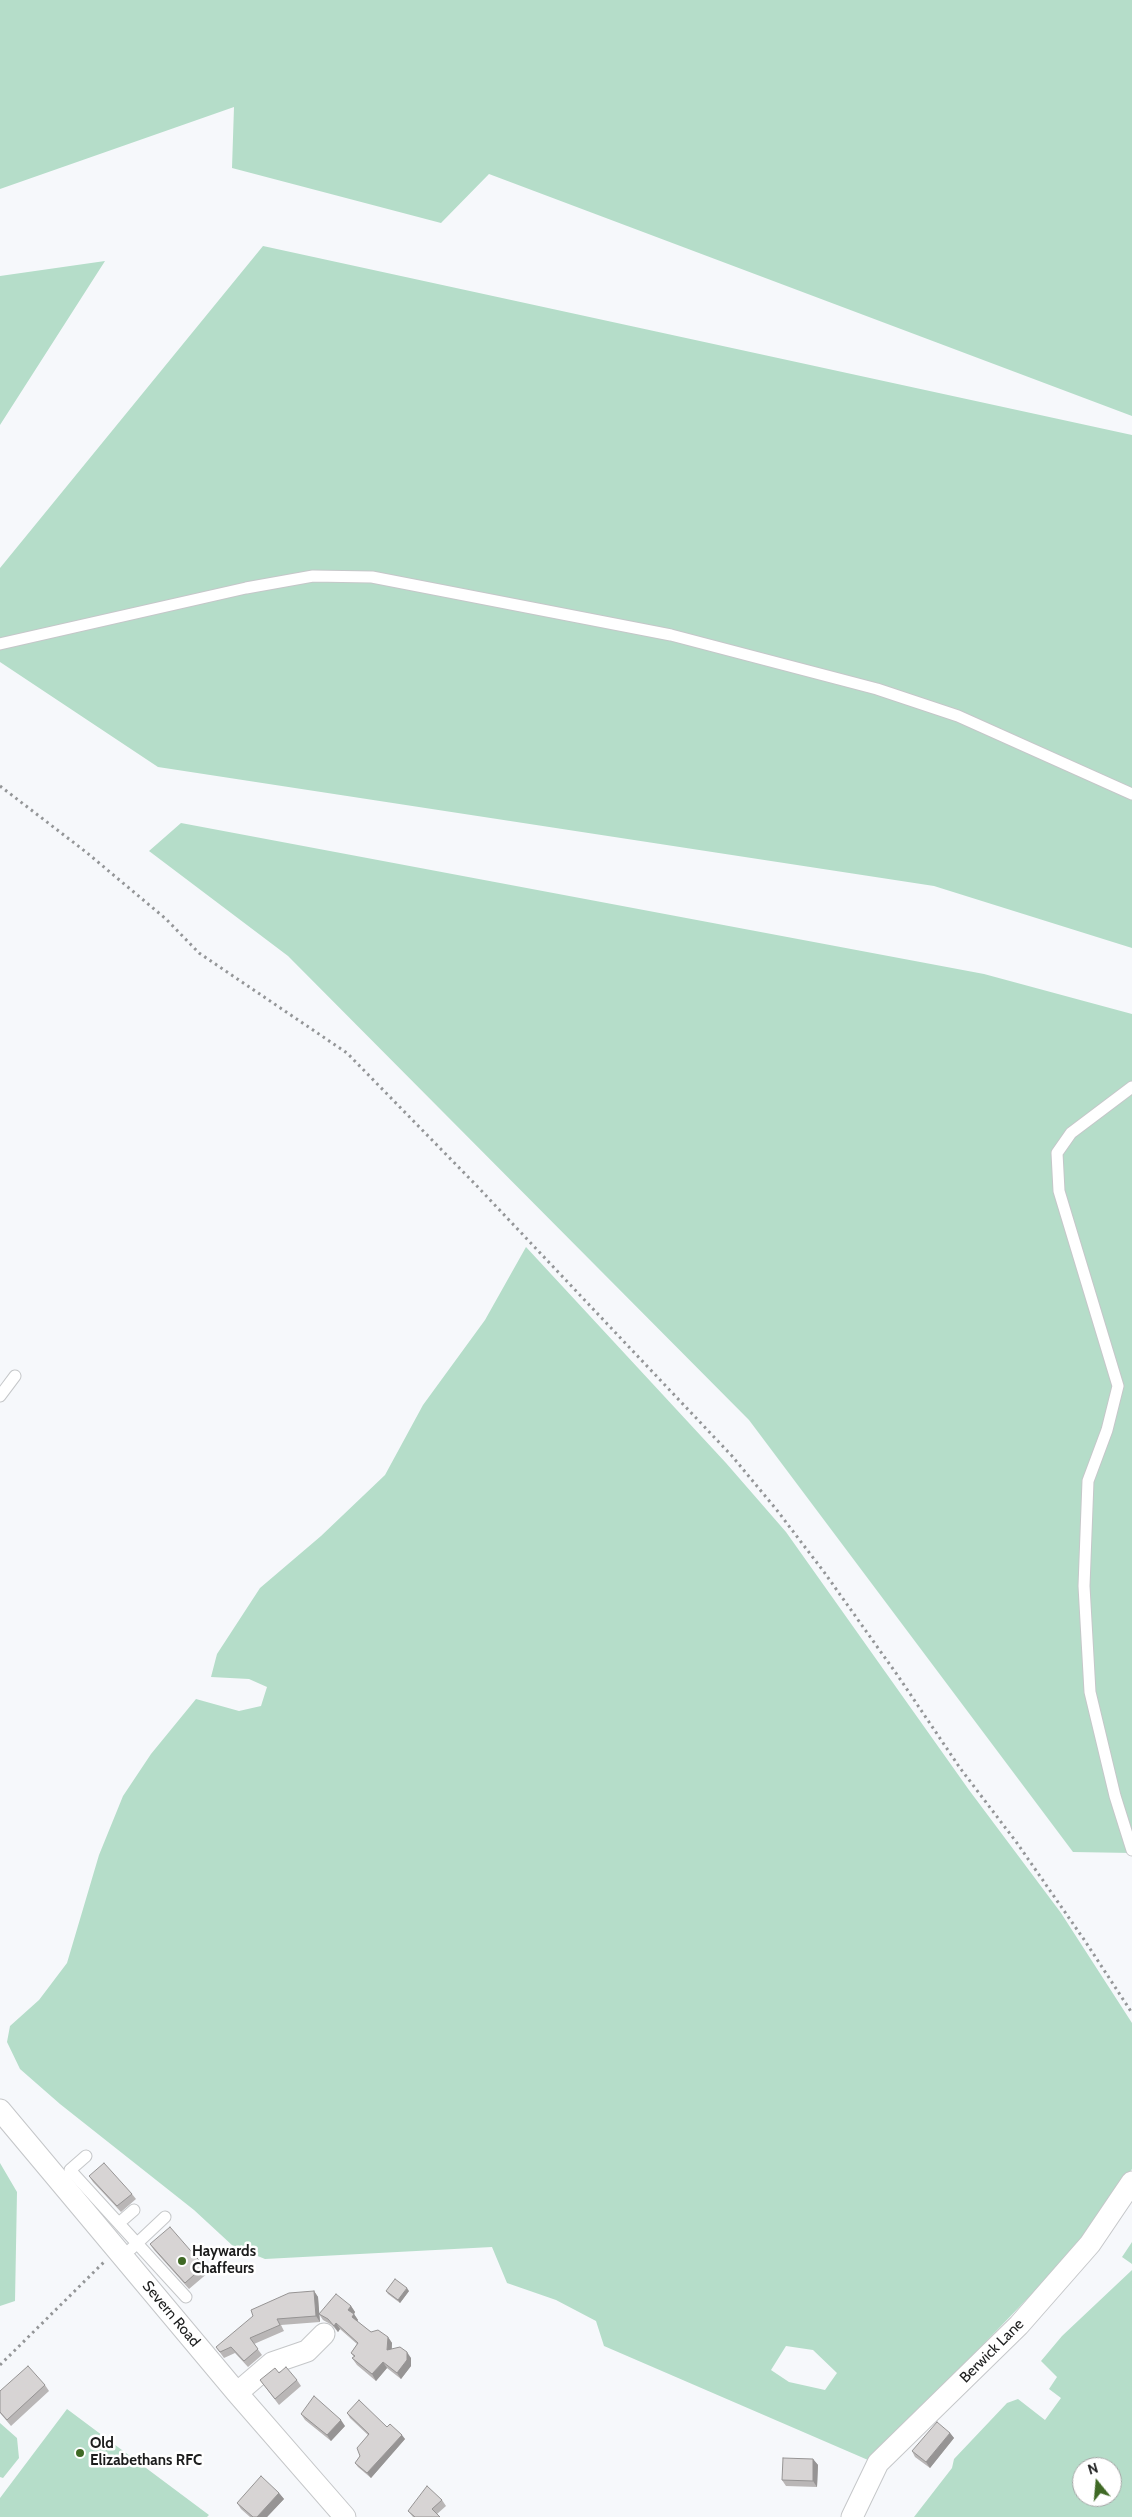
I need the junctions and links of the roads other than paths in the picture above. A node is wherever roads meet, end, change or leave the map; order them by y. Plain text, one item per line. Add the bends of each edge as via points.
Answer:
1 (0, 644) edge
2 (1132, 794) edge
3 (1132, 1087) edge
4 (15, 1376) dead end
5 (0, 1396) edge
6 (1132, 1850) edge
7 (0, 2110) edge
8 (86, 2156) dead end
9 (1132, 2182) edge
10 (134, 2210) dead end
11 (165, 2217) dead end
12 (119, 2223) junction
13 (126, 2250) junction
14 (186, 2297) dead end
15 (324, 2334) dead end
16 (237, 2392) junction
17 (345, 2517) edge
18 (852, 2517) edge

1 - 2 lane via 246,588 313,576 372,577 671,635 877,688 958,716
3 - 6 lane via 1071,1134 1057,1153 1059,1191 1118,1386 1107,1430 1088,1481 1084,1586 1090,1692 1115,1796
4 - 5 lane
7 - 13 street, Severn Road
8 - 12 lane via 70,2170
9 - 18 street, Berwick Lane via 1090,2244 1020,2325 878,2463
10 - 12 lane
11 - 13 lane
12 - 13 lane
13 - 14 lane
13 - 16 street, Severn Road
15 - 16 street via 307,2351 272,2363
16 - 17 street, Severn Road

